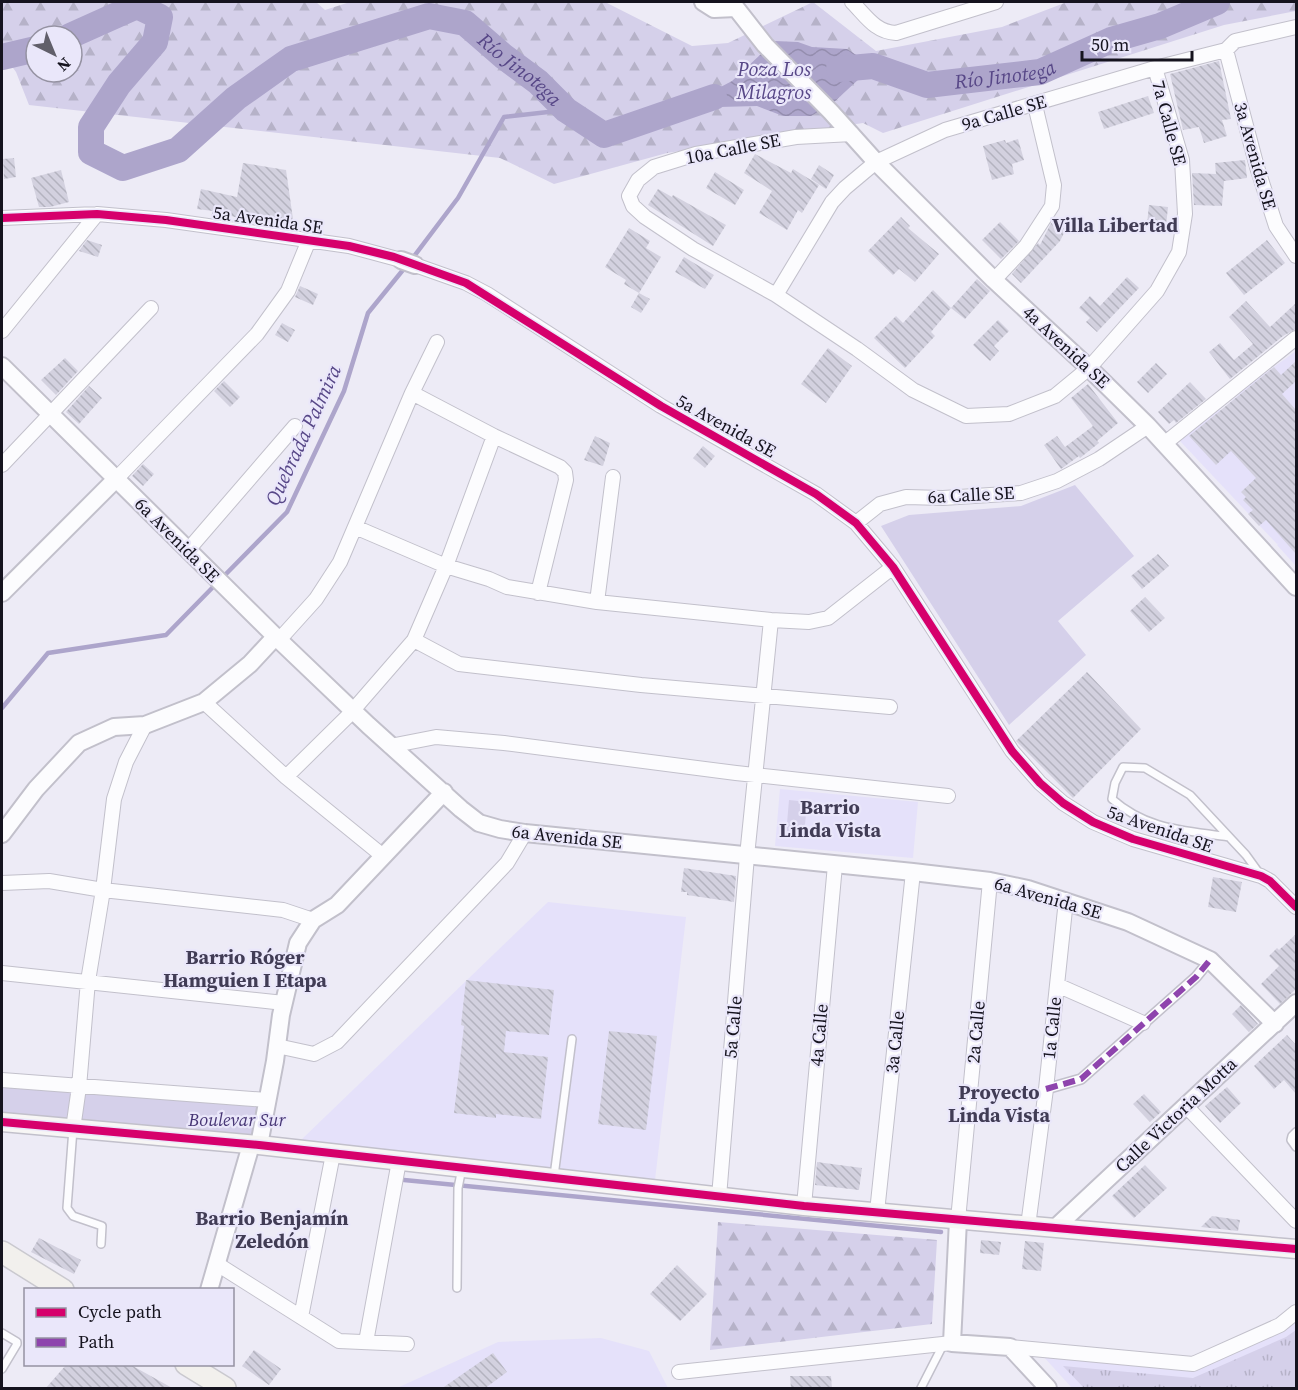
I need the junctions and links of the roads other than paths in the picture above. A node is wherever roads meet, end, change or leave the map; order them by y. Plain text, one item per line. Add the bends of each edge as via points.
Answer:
1 (703, 2) edge
2 (852, 2) edge
3 (993, 2) edge
4 (738, 5) edge
5 (1296, 27) edge
6 (1226, 50) junction
7 (1155, 68) junction
8 (1035, 105) junction
9 (852, 134) junction
10 (876, 162) junction
11 (97, 214) junction
12 (2, 218) edge
13 (309, 240) junction
14 (1296, 256) edge
15 (994, 280) junction
16 (776, 295) junction
17 (152, 308) dead end
18 (2, 331) edge
19 (1296, 338) edge
20 (438, 342) dead end
21 (2, 366) edge
22 (1089, 368) junction
23 (412, 393) junction
24 (50, 415) junction
25 (295, 426) dead end
26 (1148, 426) junction
27 (494, 436) junction
28 (1164, 444) junction
29 (2, 465) edge
30 (614, 477) dead end
31 (116, 479) junction
32 (856, 523) junction
33 (355, 527) junction
34 (188, 550) junction
35 (446, 566) junction
36 (893, 567) junction
37 (1296, 587) edge
38 (2, 593) edge
39 (538, 593) junction
40 (597, 602) junction
41 (771, 620) junction
42 (277, 638) junction
43 (414, 640) junction
44 (763, 695) junction
45 (204, 702) junction
46 (890, 707) dead end
47 (353, 711) junction
48 (145, 725) junction
49 (390, 746) junction
50 (754, 775) junction
51 (286, 777) junction
52 (444, 792) junction
53 (948, 796) dead end
54 (525, 833) junction
55 (2, 834) edge
56 (1229, 837) junction
57 (383, 856) junction
58 (747, 856) junction
59 (835, 865) junction
60 (913, 872) junction
61 (1260, 876) junction
62 (990, 881) junction
63 (2, 883) edge
64 (103, 890) junction
65 (1066, 900) junction
66 (1296, 907) edge
67 (313, 920) junction
68 (1210, 960) junction
69 (2, 973) edge
70 (88, 981) junction
71 (1057, 985) junction
72 (284, 1003) junction
73 (1296, 1003) edge
74 (1143, 1023) junction
75 (1275, 1024) junction
76 (572, 1039) dead end
77 (277, 1046) junction
78 (2, 1080) edge
79 (79, 1087) junction
80 (1046, 1089) junction
81 (267, 1100) junction
82 (1186, 1106) junction
83 (2, 1122) edge
84 (73, 1129) junction
85 (1296, 1132) edge
86 (255, 1145) junction
87 (1296, 1147) edge
88 (333, 1154) junction
89 (399, 1161) junction
90 (462, 1168) junction
91 (554, 1178) junction
92 (720, 1197) junction
93 (804, 1206) junction
94 (877, 1212) junction
95 (958, 1220) junction
96 (1296, 1221) edge
97 (1028, 1226) junction
98 (1055, 1228) junction
99 (102, 1244) dead end
100 (1296, 1249) edge
101 (2, 1252) edge
102 (217, 1264) junction
103 (60, 1288) edge
104 (210, 1288) edge
105 (457, 1288) dead end
106 (1296, 1312) edge
107 (301, 1317) junction
108 (2, 1333) edge
109 (366, 1342) junction
110 (948, 1343) junction
111 (407, 1344) dead end
112 (1010, 1347) junction
113 (188, 1366) edge
114 (2, 1369) edge
115 (679, 1372) dead end
116 (225, 1389) edge
117 (921, 1389) edge
118 (1048, 1389) edge

1 - 4 street via 714,9
2 - 3 street via 883,32 896,33
4 - 9 street, 4a Avenida SE via 765,45
5 - 6 street, 9a Calle SE via 1235,41
6 - 7 street, 9a Calle SE
6 - 14 street, 3a Avenida SE via 1276,226
7 - 8 street, 9a Calle SE
7 - 22 street, 7a Calle SE via 1182,160 1185,214 1179,252 1157,291
8 - 10 street, 9a Calle SE via 945,130
8 - 15 street via 1054,185 1052,206 1026,246
9 - 10 street, 4a Avenida SE
9 - 16 street, 10a Calle SE via 796,137 696,154 654,167 638,180 629,196 645,217
10 - 15 street, 4a Avenida SE
10 - 16 street, 9a Calle SE via 832,202
11 - 12 street, 5a Avenida SE
11 - 13 street, 5a Avenida SE
11 - 18 street
13 - 31 street via 288,291 257,334
13 - 32 street, 5a Avenida SE via 408,262 466,283 661,406 816,494
15 - 22 street, 4a Avenida SE
16 - 22 street, 7a Calle SE via 913,390 966,416 1009,414 1055,396
17 - 24 street
19 - 28 street
20 - 23 street
21 - 24 street, 6a Avenida SE
22 - 26 street, 4a Avenida SE
23 - 27 street
23 - 33 street
24 - 29 street
24 - 31 street, 6a Avenida SE
25 - 34 street
26 - 28 street, 4a Avenida SE
26 - 32 street, 6a Calle SE via 1100,459 1057,481 1021,493 906,497 880,504
27 - 35 street
27 - 39 street via 565,472
28 - 37 street, 4a Avenida SE
30 - 40 street
31 - 34 street, 6a Avenida SE
31 - 38 street
32 - 36 street, 5a Avenida SE
33 - 35 street
33 - 42 street via 340,561 316,599
34 - 42 street, 6a Avenida SE
35 - 39 street
35 - 43 street
36 - 41 street via 828,618 809,622
36 - 61 street, 5a Avenida SE via 1012,751 1063,803 1093,822 1133,839
39 - 40 street
40 - 41 street
41 - 44 street, 5a Calle
42 - 45 street
42 - 47 street, 6a Avenida SE
43 - 44 street via 459,664
43 - 47 street
44 - 46 street
44 - 50 street, 5a Calle
45 - 48 street
45 - 51 street
47 - 49 street, 6a Avenida SE
47 - 51 street
48 - 55 street via 114,727 79,743 36,789
48 - 64 street via 126,762 114,799
49 - 50 street via 436,737
49 - 52 street, 6a Avenida SE
50 - 53 street
50 - 58 street, 5a Calle
51 - 57 street
52 - 54 street, 6a Avenida SE via 479,822
52 - 57 street
54 - 58 street, 6a Avenida SE
54 - 77 street via 507,863 337,1042 314,1054
56 - 56 lane via 1190,795 1145,768 1123,767 1114,783 1112,799 1154,825
56 - 61 lane
57 - 67 street via 337,905
58 - 59 street, 6a Avenida SE
58 - 92 street, 5a Calle
59 - 60 street, 6a Avenida SE
59 - 93 street, 4a Calle
60 - 62 street, 6a Avenida SE
60 - 94 street, 3a Calle
61 - 66 street, 5a Avenida SE
62 - 65 street, 6a Avenida SE
62 - 95 street, 2a Calle
63 - 64 street via 49,881
64 - 67 street via 284,910
64 - 70 street
65 - 68 street, 6a Avenida SE via 1128,922
65 - 71 street, 1a Calle
67 - 72 street via 298,943
68 - 74 street
68 - 75 street, 6a Avenida SE
69 - 70 street
70 - 72 street
70 - 79 street
71 - 74 street
71 - 80 street, 1a Calle
72 - 77 street
73 - 75 street, Calle Victoria Motta
74 - 80 street via 1081,1079
75 - 82 street, Calle Victoria Motta
76 - 91 lane
77 - 81 street
78 - 79 street
79 - 81 street
79 - 84 street
80 - 97 street, 1a Calle
81 - 86 street
82 - 96 street
82 - 98 street, Calle Victoria Motta
83 - 84 main road
84 - 86 main road
84 - 99 lane via 67,1208 73,1216 102,1226
85 - 87 lane via 1290,1140
86 - 88 main road
86 - 102 street
88 - 89 main road
88 - 107 street
89 - 90 main road
89 - 109 street
90 - 91 main road
90 - 105 lane via 458,1188
91 - 92 main road
92 - 93 main road
93 - 94 main road
94 - 95 main road
95 - 97 main road
95 - 110 street
97 - 98 main road
98 - 100 main road
101 - 103 main road
102 - 104 street
102 - 107 street
106 - 112 street via 1280,1325 1193,1364
107 - 109 street via 339,1341
108 - 114 lane via 18,1344
109 - 111 street
110 - 112 street
110 - 115 street
110 - 117 lane
112 - 118 street
113 - 116 main road

